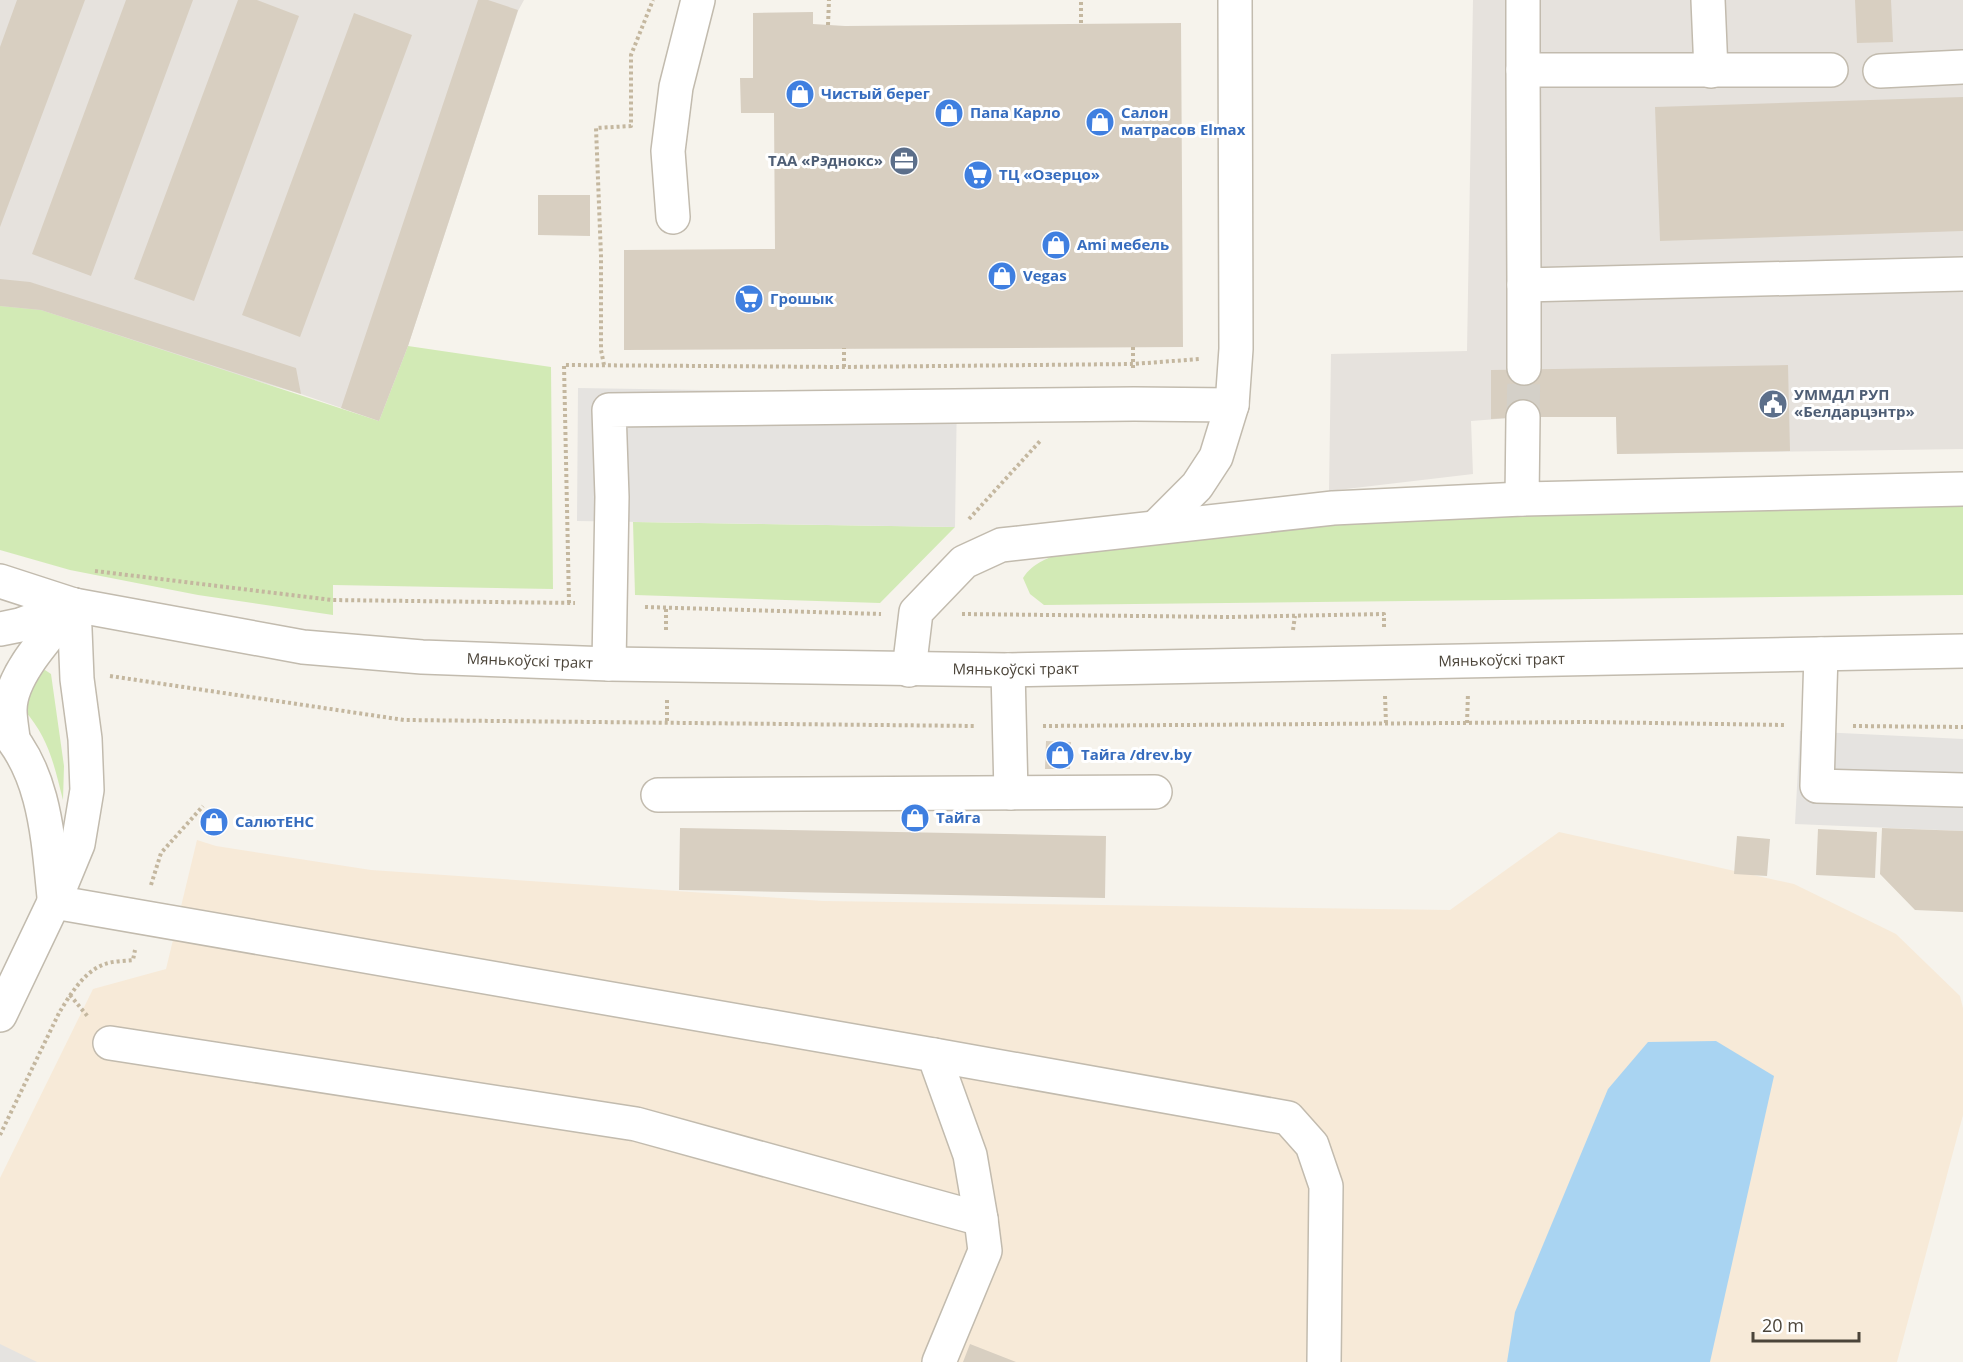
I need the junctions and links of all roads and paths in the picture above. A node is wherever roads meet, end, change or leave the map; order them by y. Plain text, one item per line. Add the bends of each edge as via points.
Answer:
1 (653, 0) edge
2 (698, 0) edge
3 (828, 0) edge
4 (1081, 0) edge
5 (1235, 0) edge
6 (1523, 0) edge
7 (1708, 0) edge
8 (1081, 23) dead end
9 (828, 25) dead end
10 (1963, 67) edge
11 (1523, 70) junction
12 (1711, 70) junction
13 (1831, 70) dead end
14 (1880, 72) dead end
15 (673, 217) dead end
16 (1963, 274) edge
17 (1524, 285) junction
18 (1133, 347) dead end
19 (844, 348) dead end
20 (1200, 359) dead end
21 (1133, 364) junction
22 (604, 365) junction
23 (844, 367) junction
24 (1524, 368) tunnel mouth
25 (1134, 404) junction
26 (1232, 405) junction
27 (1523, 417) tunnel mouth
28 (1044, 437) dead end
29 (1963, 489) edge
30 (1522, 499) junction
31 (964, 525) dead end
32 (1156, 527) junction
33 (89, 570) dead end
34 (0, 582) edge
35 (569, 603) junction
36 (74, 604) junction
37 (610, 607) junction
38 (915, 614) junction
39 (1229, 617) dead end
40 (0, 629) edge
41 (1963, 651) edge
42 (1821, 654) junction
43 (609, 664) junction
44 (909, 670) junction
45 (1008, 670) junction
46 (7, 732) edge
47 (1963, 790) edge
48 (1155, 792) dead end
49 (1011, 793) junction
50 (658, 795) dead end
51 (203, 806) dead end
52 (161, 853) dead end
53 (54, 902) junction
54 (133, 960) dead end
55 (0, 1015) edge
56 (110, 1043) dead end
57 (934, 1055) junction
58 (0, 1135) edge
59 (981, 1219) junction
60 (939, 1362) edge
61 (1324, 1362) edge

1 - 22 path via 631,55 631,126 596,128
2 - 15 street via 676,87 668,151
3 - 9 path
4 - 8 path
5 - 26 street via 1236,349
6 - 11 street
7 - 12 street
10 - 14 street
11 - 12 street
11 - 17 street
12 - 13 street
16 - 17 street
17 - 24 street
18 - 21 path
19 - 23 path
20 - 21 path
21 - 23 path
21 - 25 path
22 - 23 path
22 - 35 path via 564,365
25 - 26 street
25 - 37 street via 609,410
26 - 32 street via 1216,457 1197,486
27 - 30 street
28 - 31 path
29 - 30 street
30 - 32 street via 1333,508
32 - 38 street via 1001,545 964,562
33 - 35 path via 332,600
34 - 36 street, Мянькоўскі тракт
35 - 37 path
36 - 40 street
36 - 43 street, Мянькоўскі тракт via 303,647 422,657
36 - 46 street via 26,665 15,691
36 - 53 street via 87,790 78,844
37 - 38 path
37 - 43 street
38 - 39 path
38 - 44 street
41 - 42 street, Мянькоўскі тракт
42 - 45 street, Мянькоўскі тракт
42 - 47 street via 1817,786
43 - 44 street, Мянькоўскі тракт
44 - 45 street, Мянькоўскі тракт
45 - 49 street
46 - 53 street via 36,787 46,823
48 - 49 street
49 - 50 street
51 - 52 path
53 - 55 street
53 - 57 street
54 - 58 path via 104,964 90,972 70,995
56 - 59 street via 636,1124
57 - 59 street via 970,1155
57 - 61 street via 1288,1118 1312,1145 1326,1186
59 - 60 street via 985,1251

